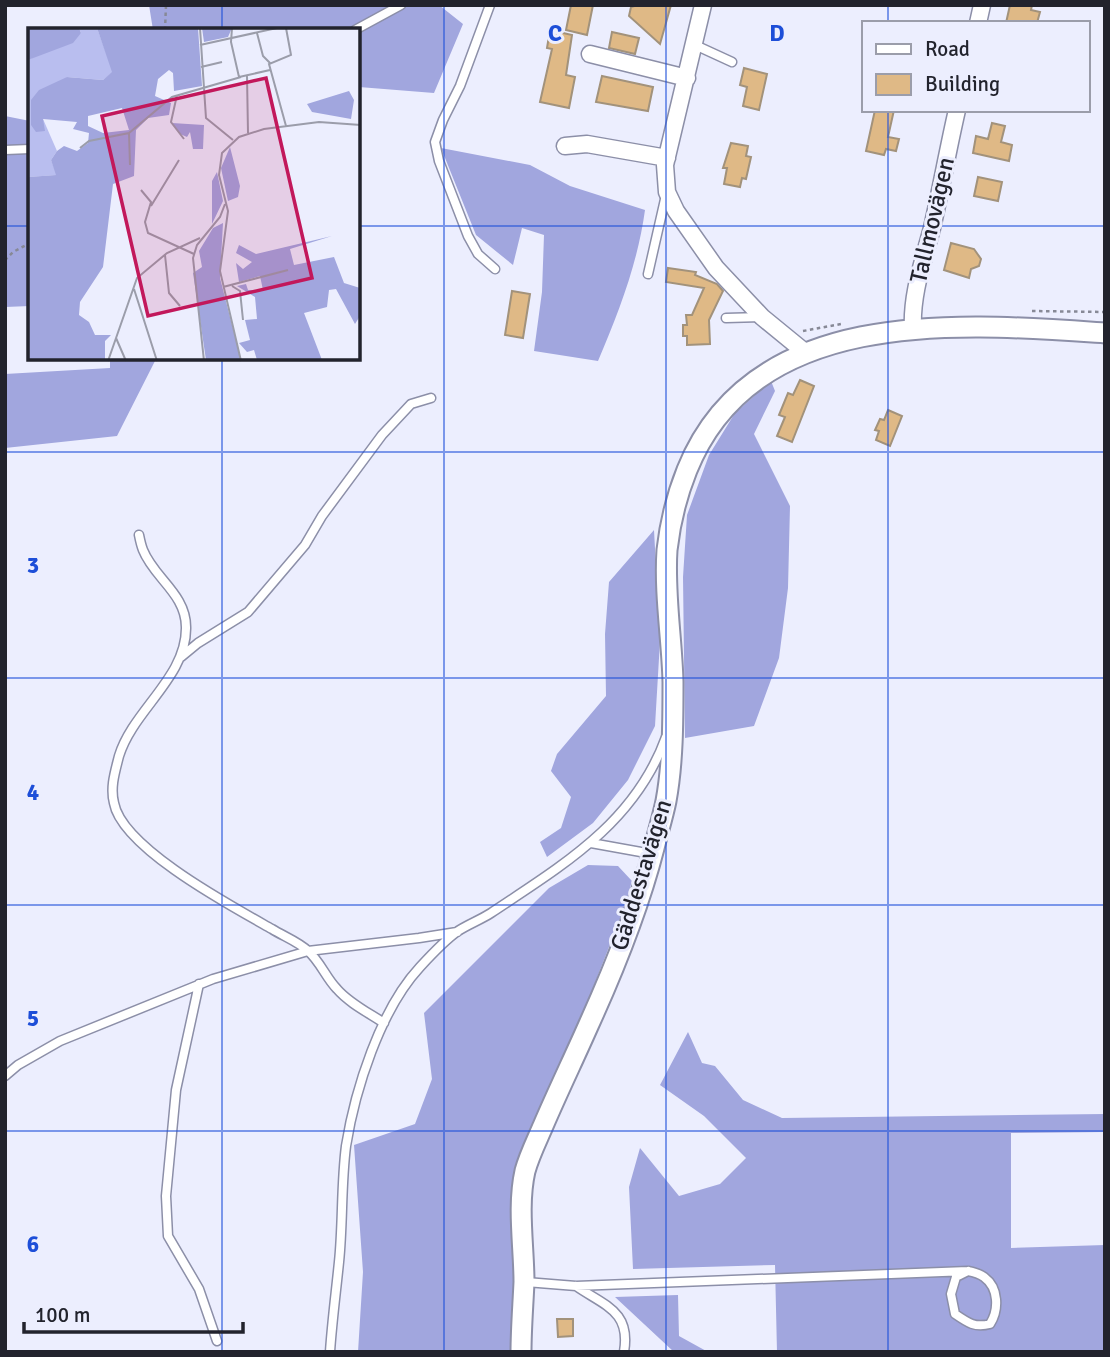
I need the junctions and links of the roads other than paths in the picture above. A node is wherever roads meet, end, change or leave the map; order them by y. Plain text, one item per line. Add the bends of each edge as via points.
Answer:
1 (401, 5) edge
2 (490, 5) edge
3 (704, 5) edge
4 (359, 28) edge
5 (695, 45) junction
6 (590, 54) dead end
7 (732, 62) dead end
8 (687, 78) junction
9 (957, 112) edge
10 (565, 146) dead end
11 (28, 149) edge
12 (5, 150) edge
13 (667, 158) junction
14 (667, 192) junction
15 (495, 270) dead end
16 (648, 274) dead end
17 (762, 317) junction
18 (726, 318) dead end
19 (913, 330) junction
20 (1105, 333) edge
21 (806, 353) junction
22 (431, 398) dead end
23 (139, 535) dead end
24 (179, 659) junction
25 (672, 721) junction
26 (591, 843) junction
27 (652, 854) junction
28 (457, 932) junction
29 (308, 951) junction
30 (199, 984) junction
31 (384, 1023) junction
32 (5, 1076) edge
33 (968, 1271) junction
34 (524, 1282) junction
35 (576, 1286) junction
36 (217, 1341) dead end
37 (330, 1352) edge
38 (521, 1352) edge
39 (624, 1352) edge

1 - 4 lane
2 - 15 lane via 435,142 468,236
3 - 5 street
5 - 7 lane
5 - 8 street
6 - 8 street
8 - 13 street
9 - 19 street, Tallmovägen via 918,277
10 - 13 street via 587,144
11 - 12 lane
13 - 14 street
14 - 16 lane
14 - 17 street via 716,268
17 - 18 lane
17 - 21 street
19 - 20 street, Gäddestavägen via 986,327
19 - 21 street, Gäddestavägen via 849,340
21 - 25 street, Gäddestavägen via 773,368 717,415 682,484 667,552
22 - 24 lane via 411,404 382,435 305,545 248,612
23 - 24 lane via 154,570 178,596 187,625
24 - 29 lane via 122,746 113,779 114,804 123,825 150,851 213,895
25 - 26 lane via 635,795
25 - 27 street, Gäddestavägen via 666,802
26 - 27 lane
26 - 28 lane
27 - 34 street, Gäddestavägen via 603,991 525,1171
28 - 29 lane
28 - 31 lane via 418,969
29 - 30 lane
29 - 31 lane via 338,990
30 - 32 lane via 60,1041
30 - 36 lane via 176,1090 166,1196 168,1236 199,1289
31 - 37 lane via 359,1091 346,1147
33 - 33 lane via 985,1277 994,1290 998,1303 990,1324 978,1327 955,1314 951,1294 956,1278
33 - 35 lane
34 - 35 lane
34 - 38 street, Gäddestavägen
35 - 39 lane via 619,1315 625,1328

